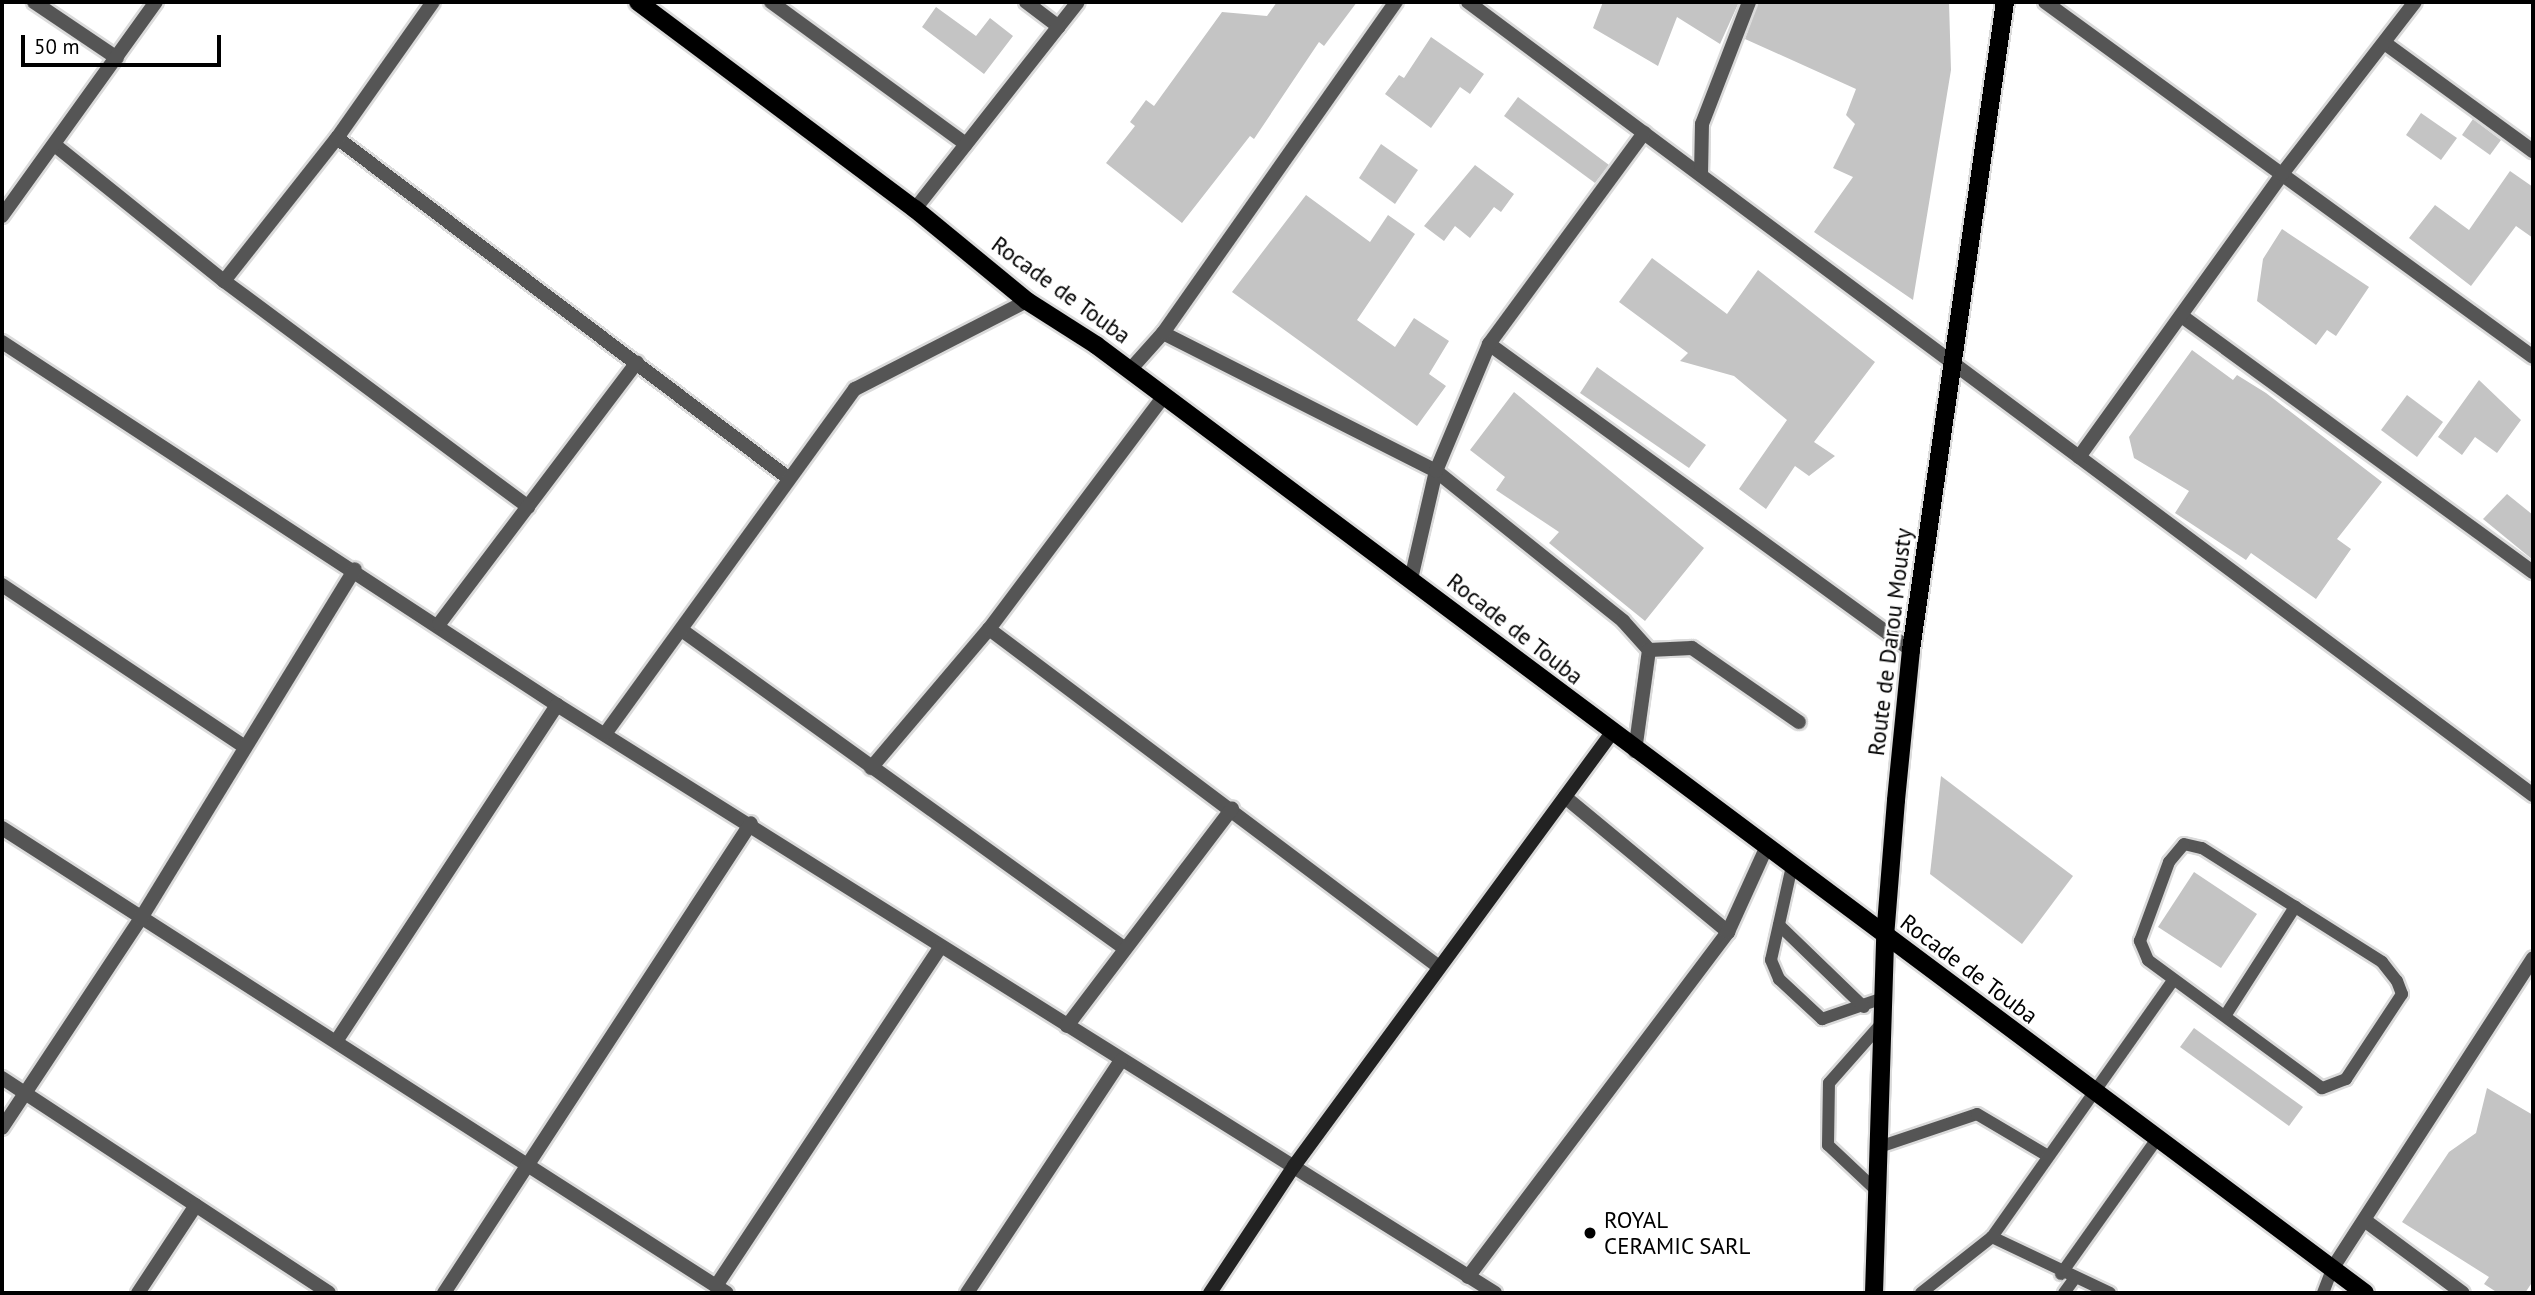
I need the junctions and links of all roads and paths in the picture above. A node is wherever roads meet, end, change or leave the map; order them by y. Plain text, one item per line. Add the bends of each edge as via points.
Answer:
1 (34, 2) edge
2 (156, 2) edge
3 (433, 2) edge
4 (638, 2) edge
5 (771, 2) edge
6 (1026, 2) edge
7 (1078, 2) edge
8 (1396, 2) edge
9 (1468, 2) edge
10 (1749, 2) edge
11 (2005, 2) edge
12 (2045, 2) edge
13 (2415, 2) edge
14 (1059, 27) junction
15 (2386, 44) junction
16 (117, 58) junction
17 (1644, 133) junction
18 (337, 138) junction
19 (966, 144) junction
20 (57, 146) junction
21 (2533, 151) edge
22 (2282, 174) junction
23 (1701, 175) junction
24 (915, 209) junction
25 (2, 216) edge
26 (224, 281) junction
27 (1027, 301) junction
28 (2183, 317) junction
29 (1163, 333) junction
30 (2, 342) edge
31 (1489, 344) junction
32 (2533, 357) edge
33 (1951, 361) junction
34 (637, 362) junction
35 (1129, 372) junction
36 (1163, 397) junction
37 (2079, 457) junction
38 (1436, 471) junction
39 (787, 477) junction
40 (528, 507) junction
41 (355, 569) junction
42 (2533, 572) edge
43 (1410, 579) junction
44 (2, 585) edge
45 (439, 624) junction
46 (989, 629) junction
47 (682, 631) junction
48 (1648, 650) junction
49 (1911, 650) junction
50 (557, 705) junction
51 (1799, 722) dead end
52 (605, 734) junction
53 (1611, 734) junction
54 (243, 746) junction
55 (1635, 751) junction
56 (871, 768) junction
57 (2533, 794) edge
58 (1565, 797) junction
59 (1232, 809) junction
60 (751, 822) junction
61 (2, 828) edge
62 (1766, 846) junction
63 (1792, 866) junction
64 (2295, 906) junction
65 (141, 918) junction
66 (1779, 925) junction
67 (1728, 932) junction
68 (1885, 937) junction
69 (940, 948) junction
70 (1124, 948) junction
71 (2533, 958) edge
72 (1439, 967) junction
73 (2172, 982) junction
74 (1883, 998) junction
75 (1864, 1007) junction
76 (2225, 1016) junction
77 (1883, 1022) junction
78 (1067, 1026) junction
79 (337, 1040) junction
80 (1121, 1060) junction
81 (2, 1078) edge
82 (26, 1093) junction
83 (2097, 1095) junction
84 (2, 1128) edge
85 (2157, 1139) junction
86 (1881, 1146) junction
87 (2048, 1156) junction
88 (530, 1162) junction
89 (1294, 1166) junction
90 (1879, 1193) junction
91 (196, 1205) junction
92 (2367, 1222) junction
93 (1992, 1237) junction
94 (2332, 1269) junction
95 (2060, 1274) junction
96 (1468, 1277) junction
97 (2074, 1279) junction
98 (721, 1290) edge
99 (138, 1293) edge
100 (329, 1293) edge
101 (444, 1293) edge
102 (967, 1293) edge
103 (1210, 1293) edge
104 (1495, 1293) edge
105 (1874, 1293) edge
106 (1923, 1293) edge
107 (2064, 1293) edge
108 (2110, 1293) edge
109 (2323, 1293) edge
110 (2365, 1293) edge
111 (2463, 1293) edge

1 - 16 street
2 - 16 street
3 - 18 street
4 - 24 main road, Rocade de Touba
5 - 19 street
6 - 14 street
7 - 14 street
8 - 29 street
9 - 17 street
10 - 23 street via 1702,124
11 - 33 main road, Route de Darou Mousty
12 - 22 street
13 - 15 street
14 - 19 street
15 - 21 street
15 - 22 street
16 - 20 street
17 - 23 street
17 - 31 street
18 - 26 street
18 - 34 street
19 - 24 street
20 - 25 street
20 - 26 street
22 - 28 street
22 - 32 street
23 - 33 street
24 - 27 main road, Rocade de Touba
26 - 40 street
27 - 35 main road, Rocade de Touba
27 - 39 street via 855,389
28 - 37 street
28 - 42 street
29 - 35 street
29 - 38 street
30 - 41 street
31 - 38 street
31 - 49 street
33 - 37 street
33 - 49 main road, Route de Darou Mousty
34 - 39 street
34 - 40 street
35 - 36 main road, Rocade de Touba
36 - 43 main road, Rocade de Touba
36 - 46 street
37 - 57 street
38 - 43 street
38 - 48 street via 1623,621
39 - 47 street
40 - 45 street
41 - 45 street
41 - 54 street
43 - 53 main road, Rocade de Touba
44 - 54 street
45 - 50 street
46 - 56 street
46 - 59 street
47 - 52 street
47 - 56 street
48 - 51 street via 1692,648
48 - 55 street
49 - 68 main road, Route de Darou Mousty
50 - 52 street
50 - 79 street
52 - 60 street
53 - 55 main road, Rocade de Touba
53 - 58 street
54 - 65 street
55 - 62 main road, Rocade de Touba
56 - 70 street
58 - 67 street
58 - 72 street
59 - 70 street
59 - 72 street
60 - 69 street
60 - 88 street
61 - 65 street
62 - 63 main road, Rocade de Touba
62 - 67 street
63 - 66 lane
63 - 68 main road, Rocade de Touba
64 - 73 lane via 2202,848 2184,844 2169,862 2140,941 2148,960
64 - 76 lane
64 - 76 lane via 2382,962 2402,994 2346,1079 2322,1088
65 - 79 street
65 - 82 street
66 - 75 lane
66 - 75 lane via 1771,960 1779,979 1822,1019
67 - 96 street
68 - 74 main road, Route de Darou Mousty
68 - 83 main road, Rocade de Touba
69 - 78 street
69 - 98 street
70 - 78 street
71 - 92 street
72 - 89 street
73 - 76 lane
73 - 83 lane
74 - 75 lane
74 - 77 main road, Route de Darou Mousty
77 - 86 main road, Route de Darou Mousty
77 - 90 lane via 1829,1083 1828,1145
78 - 80 street
79 - 88 street
80 - 89 street
80 - 102 street
81 - 82 street
82 - 84 street
82 - 91 street
83 - 85 main road, Rocade de Touba
83 - 87 lane
85 - 94 main road, Rocade de Touba
85 - 95 lane
86 - 87 lane via 1977,1114
86 - 90 main road, Route de Darou Mousty
87 - 93 lane
88 - 98 street
88 - 101 street
89 - 96 street
89 - 103 street
90 - 105 main road, Route de Darou Mousty
91 - 99 street
91 - 100 street
92 - 94 street
92 - 111 street
93 - 95 lane
93 - 106 lane
94 - 109 lane
94 - 110 main road, Rocade de Touba
95 - 97 lane
96 - 104 street
97 - 107 lane
97 - 108 lane

